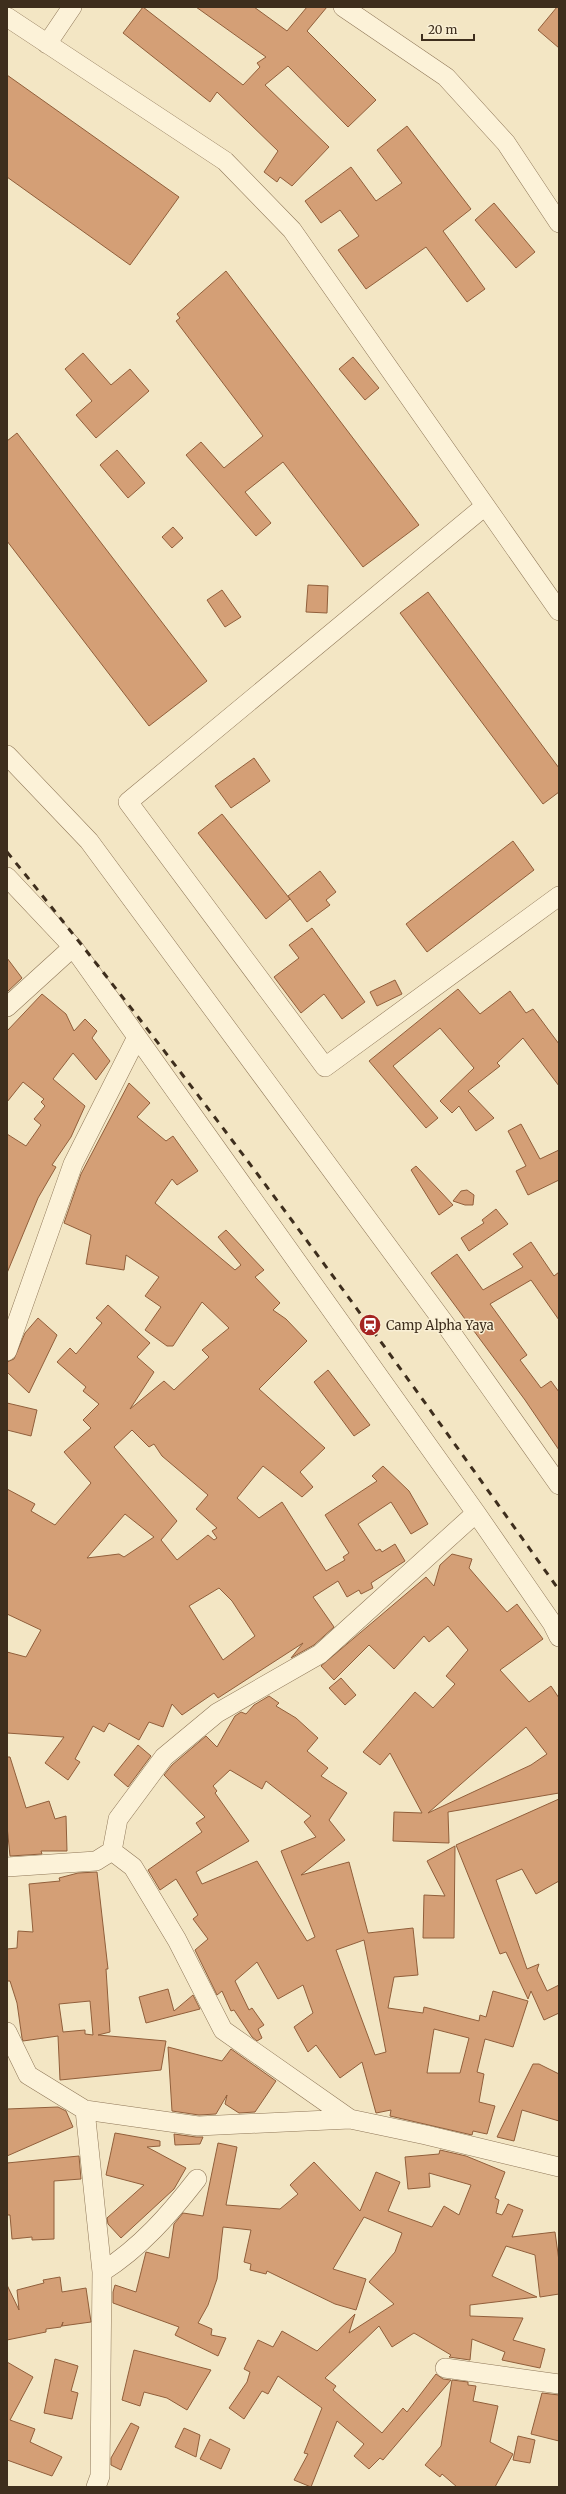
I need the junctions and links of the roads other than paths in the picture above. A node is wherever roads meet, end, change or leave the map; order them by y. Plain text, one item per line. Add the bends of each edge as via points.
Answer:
1 (72, 7) edge
2 (343, 7) edge
3 (7, 17) edge
4 (47, 44) junction
5 (559, 223) edge
6 (485, 506) junction
7 (559, 611) edge
8 (7, 755) edge
9 (7, 878) edge
10 (559, 896) edge
11 (73, 947) junction
12 (7, 1006) edge
13 (137, 1037) junction
14 (7, 1351) edge
15 (559, 1485) edge
16 (476, 1513) junction
17 (559, 1637) edge
18 (112, 1850) junction
19 (7, 1867) edge
20 (7, 2032) edge
21 (85, 2110) junction
22 (350, 2119) junction
23 (559, 2167) edge
24 (197, 2179) dead end
25 (102, 2272) junction
26 (445, 2368) dead end
27 (559, 2384) edge
28 (96, 2487) edge

1 - 4 street
2 - 5 street via 446,78 506,143
3 - 4 street
4 - 6 street via 225,161 292,230
6 - 7 street
6 - 10 street via 128,802 325,1067
8 - 15 street via 89,841 448,1328
9 - 11 street
11 - 12 street
11 - 13 street
13 - 14 street via 73,1164
13 - 16 street
16 - 17 street
16 - 18 street via 320,1654 217,1714 164,1757 118,1819
18 - 19 street via 96,1860
18 - 22 street via 133,1867 177,1940 223,2030
20 - 21 street via 28,2075
21 - 22 street via 198,2126
21 - 25 street
22 - 23 street
24 - 25 street via 169,2216 128,2255
25 - 28 street via 100,2476
26 - 27 street

